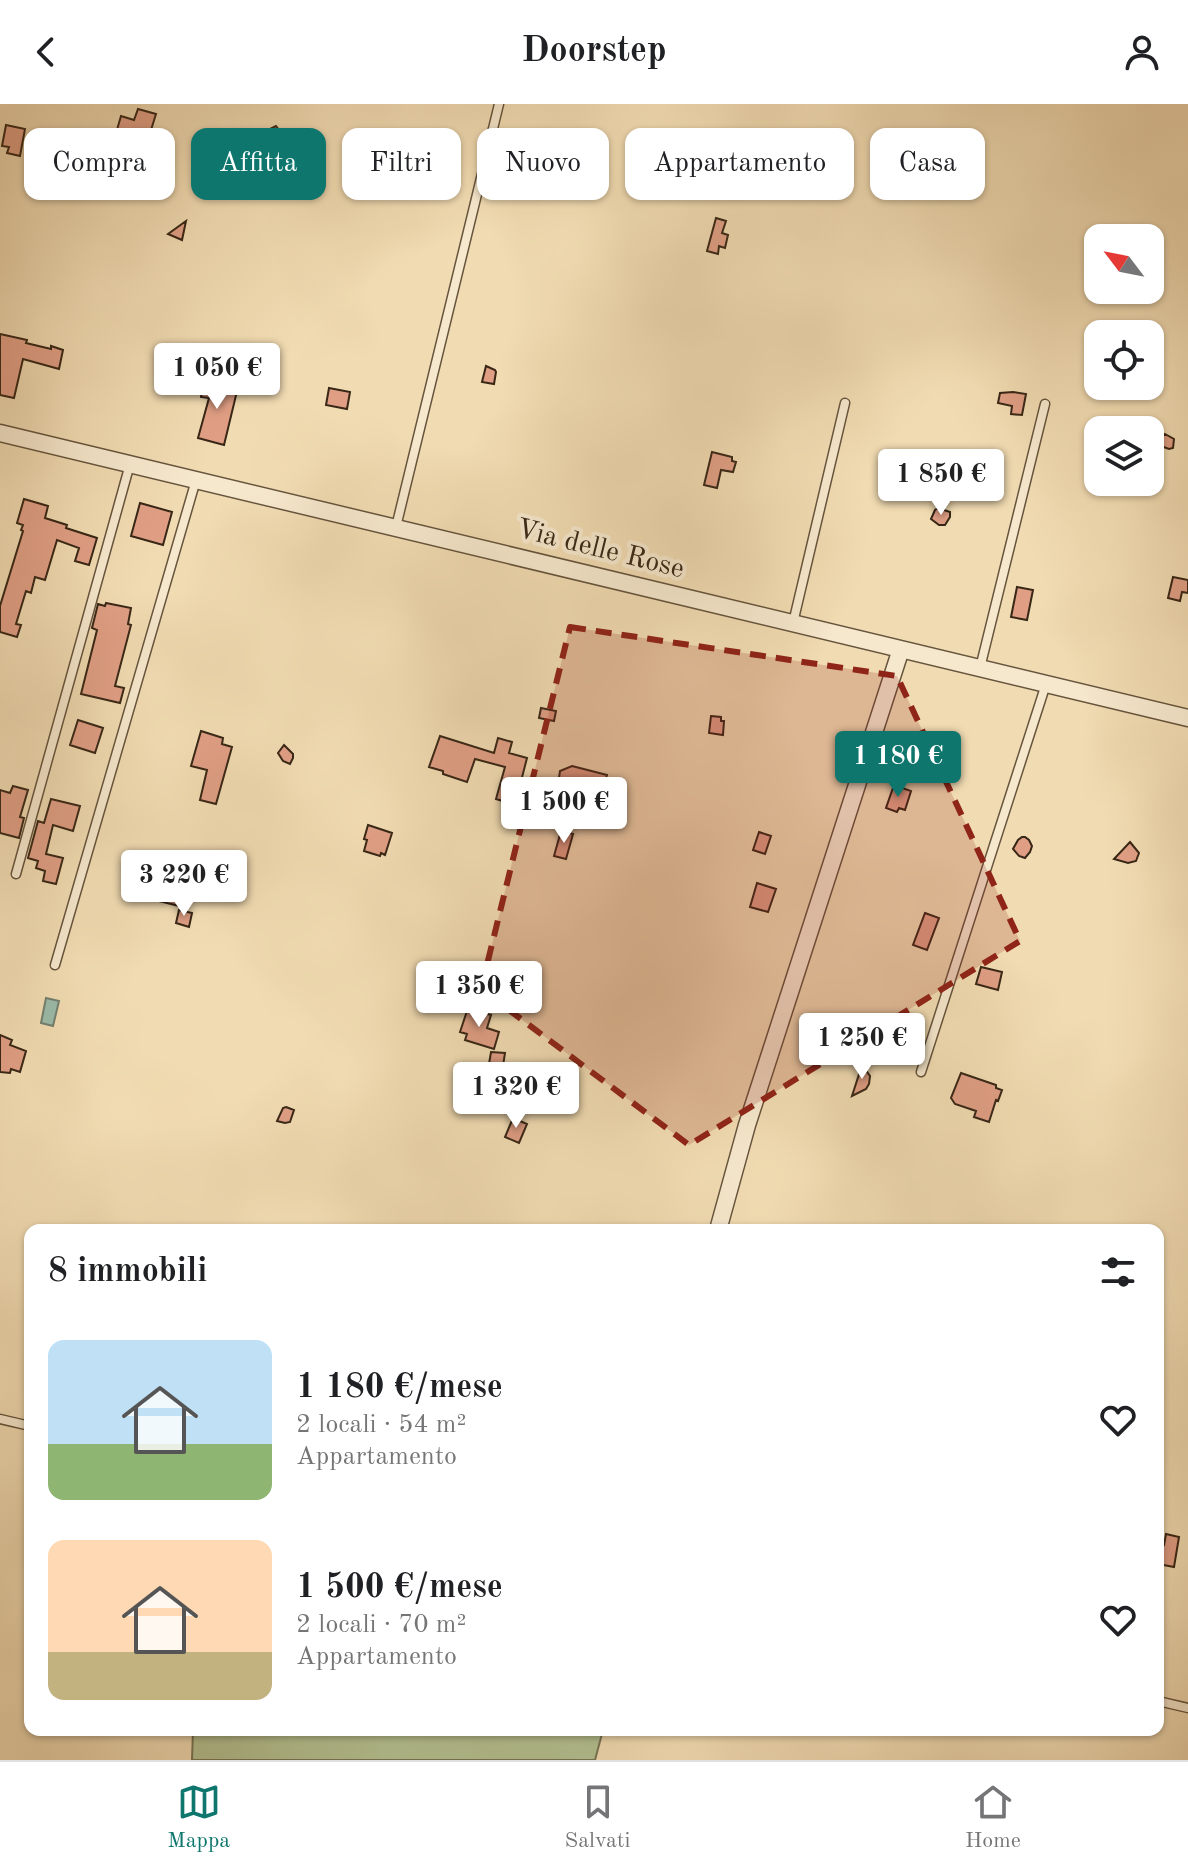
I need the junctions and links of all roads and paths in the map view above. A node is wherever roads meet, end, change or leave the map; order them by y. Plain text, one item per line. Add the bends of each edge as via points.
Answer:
1 (499, 104) edge
2 (845, 403) dead end
3 (1045, 404) dead end
4 (0, 433) edge
5 (130, 464) junction
6 (196, 480) junction
7 (395, 528) junction
8 (793, 623) junction
9 (901, 649) junction
10 (980, 668) junction
11 (1046, 684) junction
12 (1188, 718) edge
13 (16, 874) dead end
14 (55, 965) dead end
15 (921, 1072) dead end
16 (720, 1224) edge
17 (0, 1419) edge
18 (24, 1425) edge
19 (1164, 1702) edge
20 (1188, 1708) edge

1 - 7 lane
2 - 8 lane
3 - 10 lane
4 - 5 street, Via delle Rose
5 - 6 street, Via delle Rose
5 - 13 lane
6 - 7 street, Via delle Rose
6 - 14 lane
7 - 8 street, Via delle Rose
8 - 9 street, Via delle Rose
9 - 10 street, Via delle Rose
9 - 16 street via 751,1110
10 - 11 street, Via delle Rose
11 - 12 street, Via delle Rose
11 - 15 lane
17 - 18 lane
19 - 20 lane

